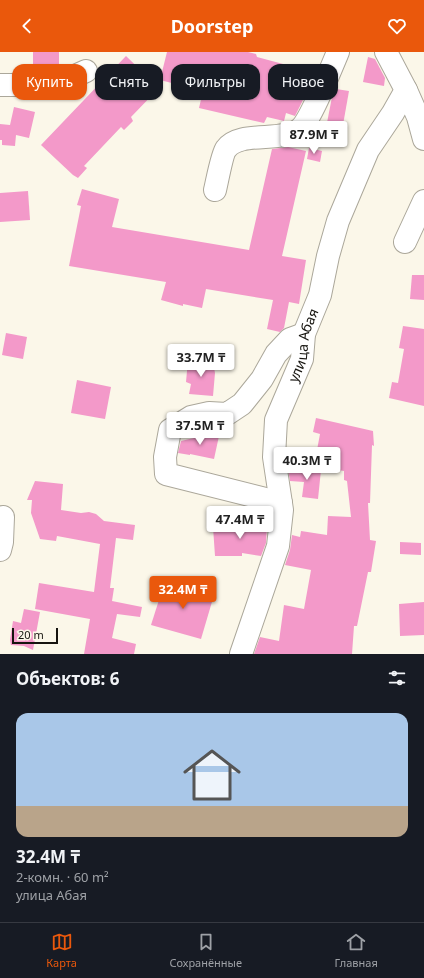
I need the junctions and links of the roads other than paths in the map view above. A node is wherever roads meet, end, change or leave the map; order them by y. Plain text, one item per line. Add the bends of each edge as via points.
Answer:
1 (338, 52) edge
2 (386, 52) edge
3 (0, 85) edge
4 (12, 85) edge
5 (406, 90) junction
6 (424, 139) edge
7 (215, 190) dead end
8 (424, 201) edge
9 (405, 242) dead end
10 (304, 334) junction
11 (280, 503) junction
12 (3, 517) dead end
13 (0, 550) edge
14 (241, 654) edge

1 - 7 street via 302,128 291,135 250,138 232,143 225,149
2 - 5 street
3 - 4 street
5 - 6 street
5 - 10 street, улица Абая via 368,150 341,215 328,256 320,295
8 - 9 street
10 - 11 street, улица Абая via 302,359 276,420 274,457
10 - 11 street via 290,339 276,354 262,379 242,404 227,414 209,413 191,417 170,430 165,457 166,474
11 - 14 street, улица Абая via 282,510 278,546
12 - 13 street

